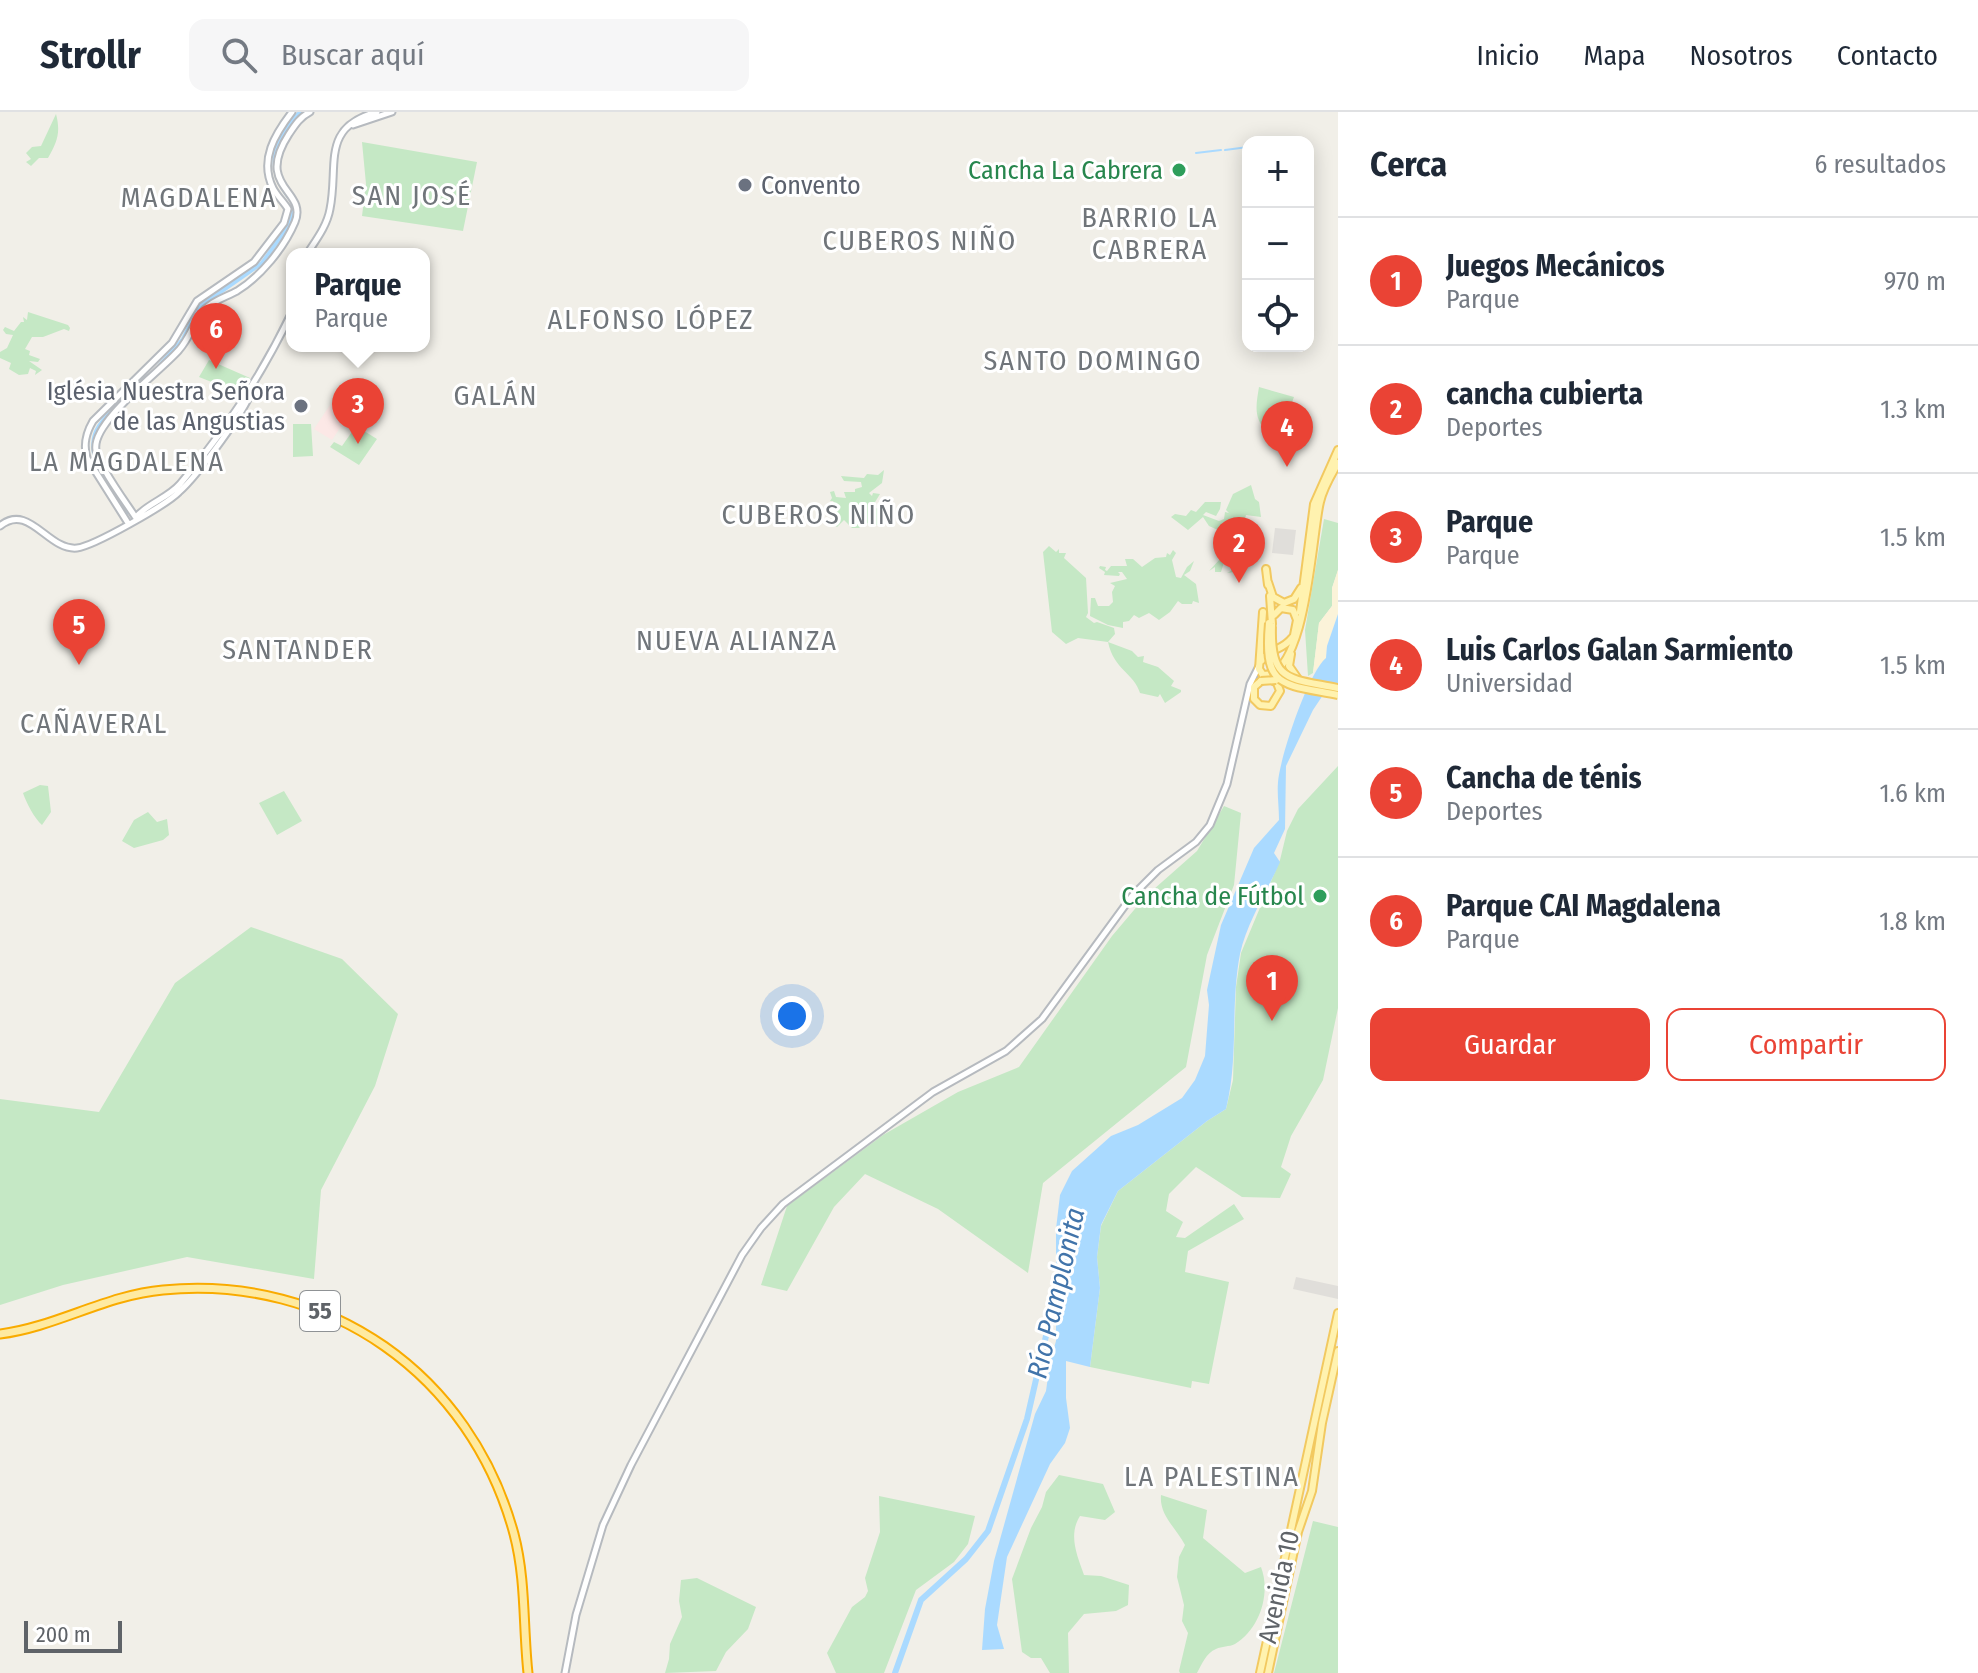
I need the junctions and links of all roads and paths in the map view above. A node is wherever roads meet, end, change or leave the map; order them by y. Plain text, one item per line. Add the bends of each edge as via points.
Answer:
1 (292, 112) edge
2 (310, 112) edge
3 (377, 112) edge
4 (392, 112) edge
5 (345, 129) junction
6 (310, 248) edge
7 (286, 325) edge
8 (1338, 450) edge
9 (1338, 463) edge
10 (136, 518) junction
11 (128, 523) junction
12 (0, 526) edge
13 (1266, 569) dead end
14 (1305, 575) junction
15 (1267, 585) junction
16 (1263, 612) dead end
17 (1271, 622) junction
18 (1296, 636) junction
19 (1273, 650) junction
20 (1283, 660) junction
21 (1260, 664) junction
22 (1264, 675) junction
23 (1299, 680) junction
24 (1284, 682) junction
25 (1338, 688) edge
26 (1249, 690) junction
27 (1338, 695) edge
28 (1338, 1313) edge
29 (0, 1334) edge
30 (1338, 1351) edge
31 (1303, 1477) junction
32 (1314, 1479) junction
33 (1301, 1489) junction
34 (1312, 1491) junction
35 (528, 1673) edge
36 (565, 1673) edge
37 (1260, 1673) edge
38 (1268, 1673) edge

1 - 11 main road via 272,142 268,164 273,187 288,209 286,219 252,264 195,303 170,345 88,431 87,458
2 - 10 main road via 293,128 277,160 280,182 297,205 293,226 255,277 206,308 181,348 107,422 96,442 99,459
3 - 5 main road
4 - 5 main road
5 - 6 main road via 333,154 330,212
7 - 10 main road via 253,386 179,486
8 - 14 main road via 1316,497
9 - 18 main road via 1319,505
10 - 11 main road
11 - 12 main road via 100,541 74,548 25,521 9,520
13 - 15 main road
14 - 15 main road via 1298,594 1288,602 1275,600
14 - 18 main road
15 - 17 main road
16 - 21 main road
17 - 18 main road via 1280,609 1293,610
17 - 23 main road, bridge via 1275,663
17 - 24 main road, bridge via 1267,657
18 - 19 main road
18 - 20 main road
18 - 23 main road via 1288,662
19 - 20 main road via 1282,652
19 - 21 main road
20 - 22 main road via 1279,670
21 - 22 main road
21 - 26 main road
22 - 24 main road, bridge via 1277,683 1280,693 1271,706 1260,705 1253,693 1256,684 1266,679
22 - 26 main road
23 - 25 main road, bridge
24 - 27 main road, bridge
26 - 36 main road via 1231,772 1210,825 1132,896 1042,1019 1006,1051 901,1115 783,1204 761,1228 737,1263 608,1513 587,1572
28 - 31 main road, Avenida 10
29 - 35 highway, 55 via 26,1331 139,1293 214,1288 312,1307 379,1342 421,1375 450,1407 482,1452 499,1489 520,1564
30 - 32 main road, Avenida 10
31 - 32 main road
31 - 33 main road, Avenida 10
32 - 34 main road, Avenida 10
33 - 34 main road
33 - 37 main road, Avenida 10
34 - 38 main road, Avenida 10

